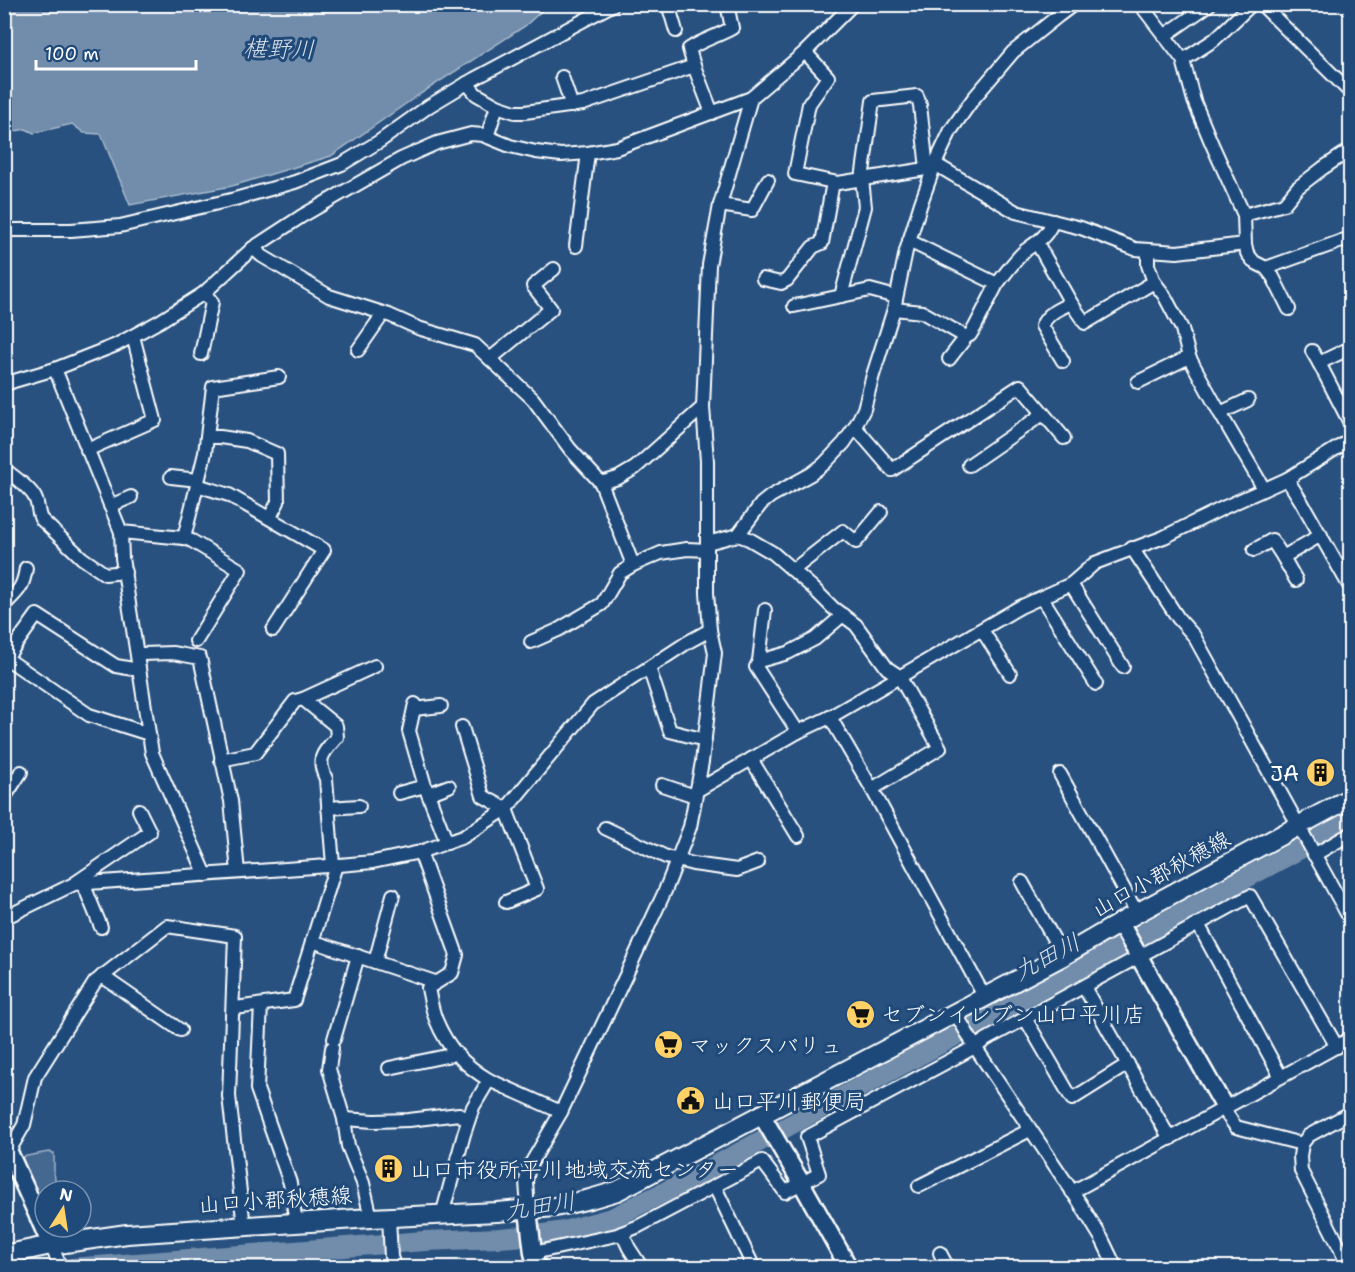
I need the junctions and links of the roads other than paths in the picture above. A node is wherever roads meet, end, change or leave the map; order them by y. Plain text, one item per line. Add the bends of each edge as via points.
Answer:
1 (614, 4) edge
2 (668, 4) edge
3 (727, 4) edge
4 (1074, 4) edge
5 (1140, 4) edge
6 (1210, 4) edge
7 (1261, 4) edge
8 (852, 5) edge
9 (1251, 5) edge
10 (676, 31) dead end
11 (1164, 36) junction
12 (805, 52) junction
13 (1183, 60) junction
14 (694, 66) junction
15 (562, 77) dead end
16 (468, 83) junction
17 (1350, 92) edge
18 (751, 98) junction
19 (497, 106) junction
20 (572, 106) junction
21 (712, 113) junction
22 (487, 137) junction
23 (1350, 150) edge
24 (588, 153) junction
25 (932, 167) junction
26 (862, 179) junction
27 (768, 180) dead end
28 (833, 182) junction
29 (720, 205) junction
30 (1244, 215) junction
31 (1053, 221) junction
32 (4, 230) edge
33 (1350, 238) edge
34 (909, 241) junction
35 (1037, 243) junction
36 (1245, 244) junction
37 (576, 246) dead end
38 (253, 248) junction
39 (1148, 250) junction
40 (1266, 268) junction
41 (554, 269) dead end
42 (763, 279) dead end
43 (1154, 282) junction
44 (997, 284) junction
45 (204, 293) junction
46 (841, 296) junction
47 (895, 303) junction
48 (1071, 303) junction
49 (794, 306) dead end
50 (1289, 309) dead end
51 (383, 314) junction
52 (133, 336) junction
53 (966, 337) junction
54 (1350, 348) edge
55 (358, 350) dead end
56 (1312, 351) dead end
57 (201, 354) dead end
58 (1189, 357) junction
59 (490, 359) junction
60 (949, 359) dead end
61 (1063, 361) dead end
62 (1319, 363) junction
63 (56, 369) junction
64 (279, 377) dead end
65 (1138, 382) dead end
66 (8, 383) edge
67 (1248, 400) dead end
68 (703, 407) junction
69 (1220, 413) junction
70 (1043, 414) junction
71 (1350, 423) edge
72 (855, 427) junction
73 (207, 437) junction
74 (1064, 438) dead end
75 (1350, 440) edge
76 (87, 450) junction
77 (969, 465) dead end
78 (4, 468) edge
79 (171, 477) dead end
80 (1287, 479) junction
81 (197, 483) junction
82 (601, 483) junction
83 (1264, 489) junction
84 (131, 497) dead end
85 (110, 506) junction
86 (881, 512) dead end
87 (270, 517) junction
88 (121, 532) junction
89 (738, 535) junction
90 (1321, 535) junction
91 (184, 538) junction
92 (707, 547) junction
93 (1132, 548) junction
94 (1254, 550) dead end
95 (1283, 557) junction
96 (633, 565) junction
97 (26, 568) dead end
98 (793, 570) junction
99 (125, 572) junction
100 (1296, 580) dead end
101 (1071, 584) junction
102 (1350, 587) edge
103 (1042, 598) junction
104 (4, 605) edge
105 (765, 610) dead end
106 (843, 615) junction
107 (273, 630) dead end
108 (710, 630) junction
109 (982, 630) junction
110 (196, 641) dead end
111 (531, 642) dead end
112 (5, 658) edge
113 (759, 660) junction
114 (138, 662) junction
115 (375, 666) dead end
116 (1123, 666) dead end
117 (649, 668) junction
118 (1010, 674) dead end
119 (899, 676) junction
120 (1096, 684) dead end
121 (303, 699) junction
122 (441, 706) dead end
123 (830, 717) junction
124 (462, 727) dead end
125 (798, 732) junction
126 (150, 734) junction
127 (705, 740) junction
128 (750, 759) junction
129 (221, 760) junction
130 (21, 772) dead end
131 (1060, 774) dead end
132 (662, 785) dead end
133 (449, 786) dead end
134 (872, 789) junction
135 (427, 790) junction
136 (399, 793) dead end
137 (696, 794) junction
138 (4, 798) edge
139 (1350, 798) edge
140 (359, 806) dead end
141 (328, 808) junction
142 (506, 809) junction
143 (139, 810) dead end
144 (605, 828) dead end
145 (1302, 831) junction
146 (1350, 834) edge
147 (798, 836) dead end
148 (447, 843) junction
149 (420, 852) junction
150 (1313, 852) junction
151 (677, 860) junction
152 (758, 862) dead end
153 (335, 865) junction
154 (238, 872) junction
155 (206, 875) junction
156 (1022, 882) dead end
157 (79, 884) junction
158 (393, 895) dead end
159 (506, 902) dead end
160 (1137, 913) junction
161 (4, 918) edge
162 (1350, 919) edge
163 (1198, 924) junction
164 (101, 927) dead end
165 (1123, 928) junction
166 (312, 941) junction
167 (1138, 954) junction
168 (358, 956) junction
169 (1063, 956) junction
170 (375, 962) junction
171 (102, 976) junction
172 (435, 982) junction
173 (1084, 987) junction
174 (984, 996) junction
175 (261, 1005) junction
176 (235, 1008) dead end
177 (958, 1017) junction
178 (1025, 1018) junction
179 (180, 1030) dead end
180 (1350, 1039) edge
181 (974, 1045) junction
182 (1337, 1047) junction
183 (456, 1054) junction
184 (1128, 1064) junction
185 (389, 1068) dead end
186 (1281, 1077) junction
187 (489, 1080) junction
188 (1225, 1108) junction
189 (561, 1112) junction
190 (1350, 1113) edge
191 (344, 1119) junction
192 (468, 1121) junction
193 (765, 1121) junction
194 (1030, 1130) junction
195 (1170, 1138) junction
196 (1302, 1144) junction
197 (7, 1146) edge
198 (802, 1184) junction
199 (919, 1186) dead end
200 (715, 1187) junction
201 (1072, 1192) junction
202 (442, 1215) junction
203 (528, 1216) junction
204 (383, 1222) junction
205 (296, 1223) junction
206 (244, 1227) junction
207 (622, 1233) junction
208 (940, 1253) dead end
209 (4, 1255) edge
210 (56, 1257) edge
211 (534, 1257) edge
212 (393, 1262) edge
213 (642, 1268) edge
214 (754, 1268) edge
215 (849, 1268) edge
216 (948, 1268) edge
217 (1116, 1268) edge
218 (1347, 1268) edge

1 - 16 street
2 - 10 street
3 - 14 street via 732,28 689,49
4 - 25 street via 1013,52 951,130
5 - 11 street
6 - 11 street
7 - 17 street
8 - 12 street
9 - 13 street via 1214,40
11 - 13 street
12 - 18 street
12 - 28 street via 828,77 809,104 795,174
13 - 30 street via 1194,101
14 - 20 street
14 - 21 street
15 - 20 street
16 - 19 street via 476,94
16 - 32 street via 342,164 295,182 120,226
18 - 21 street
18 - 29 street
19 - 20 street via 514,112
19 - 22 street
21 - 24 street via 617,148
22 - 24 street via 536,152
22 - 38 street via 471,134 452,138 401,159
23 - 30 street via 1297,188 1284,204
24 - 37 street
25 - 26 street
25 - 26 street via 917,96 873,101
25 - 31 street via 1016,212
25 - 34 street
26 - 28 street
26 - 46 street via 865,207
27 - 29 street via 748,216
28 - 42 street via 822,243 813,247 787,280 782,283
29 - 68 street via 709,265
30 - 36 street
31 - 35 street
31 - 39 street
33 - 40 street
34 - 44 street
34 - 47 street
35 - 44 street
35 - 48 street
36 - 39 street via 1177,252
36 - 40 street via 1254,262
38 - 45 street
38 - 51 street via 328,296
39 - 43 street
40 - 50 street
41 - 59 street via 533,286 550,309
43 - 48 street via 1085,323
43 - 58 street via 1182,329
44 - 53 street
45 - 52 street
45 - 57 street via 212,302
46 - 47 street via 870,290
46 - 49 street
47 - 53 street via 922,312
47 - 72 street via 864,409
48 - 61 street via 1053,312 1042,326
51 - 55 street
51 - 59 street via 475,345
52 - 63 street
52 - 76 street via 155,420
53 - 60 street
54 - 62 street
56 - 62 street
58 - 65 street
58 - 69 street
59 - 82 street via 533,399
62 - 71 street
63 - 66 street
63 - 76 street
64 - 73 street via 213,387
67 - 69 street
68 - 82 street via 635,468
68 - 92 street
69 - 83 street
70 - 72 street via 1020,386 892,470
70 - 74 street
70 - 77 street
72 - 89 street via 824,464 761,504
73 - 81 street
73 - 87 street via 247,441 277,454 278,502
75 - 80 street
76 - 85 street
78 - 99 street via 34,496 41,519 82,558 105,574
79 - 81 street
80 - 83 street
80 - 90 street
81 - 87 street via 230,495
81 - 91 street
82 - 96 street
83 - 93 street via 1164,537
84 - 85 street
85 - 88 street
86 - 98 street via 856,542 843,531
87 - 107 street via 324,550
88 - 91 street
88 - 99 street
89 - 92 street
89 - 98 street via 773,553
90 - 95 street
90 - 102 street
91 - 110 street via 244,573
92 - 96 street via 661,553
92 - 108 street
93 - 101 street via 1095,563
93 - 145 street via 1194,636
94 - 95 street via 1272,540
95 - 100 street
96 - 111 street via 620,573 602,604
97 - 104 street via 21,588
98 - 106 street
99 - 114 street
101 - 103 street
101 - 116 street
103 - 109 street
103 - 120 street
105 - 113 street
106 - 113 street via 815,639 788,653
106 - 119 street via 856,625 887,668
108 - 117 street
108 - 127 street via 716,653
109 - 118 street
109 - 119 street
112 - 114 street via 37,615 116,666 133,669
112 - 126 street via 89,715
113 - 125 street via 756,667
114 - 126 street
114 - 129 street via 141,654 173,653 200,658
115 - 121 street
117 - 127 street via 670,731
117 - 142 street via 593,704
119 - 123 street
119 - 134 street via 940,748
121 - 129 street via 295,701 255,753
121 - 141 street via 336,726 337,737 324,753 320,767 326,779
122 - 135 street via 414,706 409,731
123 - 125 street
123 - 134 street
124 - 142 street via 483,796
125 - 128 street
126 - 155 street via 152,753
127 - 137 street
128 - 137 street
128 - 147 street
129 - 154 street via 231,801
130 - 138 street
131 - 160 street
132 - 137 street
133 - 135 street
134 - 174 street
135 - 136 street
135 - 148 street
137 - 151 street via 690,827
139 - 145 main road, 山口小郡秋穂線
140 - 141 street
141 - 153 street
142 - 148 street
142 - 159 street via 537,889
143 - 157 street via 150,832
144 - 151 street
145 - 150 street
145 - 160 main road, 山口小郡秋穂線
146 - 150 street
148 - 149 street
149 - 153 street
149 - 172 street via 457,956 452,973
150 - 162 street
151 - 152 street via 737,870
151 - 189 street
153 - 154 street
153 - 166 street
154 - 155 street
155 - 157 street
156 - 169 street
157 - 161 street
157 - 164 street
158 - 170 street
160 - 165 main road, 山口小郡秋穂線
163 - 167 street
163 - 182 street via 1250,896
163 - 186 street
165 - 167 street
165 - 169 main road, 山口小郡秋穂線
166 - 168 street
166 - 175 street via 294,1000
167 - 173 street
167 - 188 street
168 - 170 street
168 - 191 street via 329,1069
169 - 174 main road, 山口小郡秋穂線
170 - 172 street
171 - 179 street
171 - 197 street via 35,1077 24,1125
171 - 206 street via 167,926 235,936 229,1095
172 - 183 street via 428,988 436,1019
173 - 178 street
173 - 184 street
174 - 177 main road, 山口小郡秋穂線
175 - 176 street
175 - 205 street via 257,1089 290,1184
177 - 181 street
177 - 193 main road, 山口小郡秋穂線 via 897,1044
178 - 181 street
178 - 184 street via 1072,1099
180 - 182 street
181 - 194 street
181 - 198 street via 807,1137 819,1174
182 - 186 street
183 - 185 street
183 - 187 street via 470,1069
184 - 195 street
186 - 188 street
187 - 189 street
187 - 192 street
188 - 195 street
188 - 196 street via 1236,1127
189 - 203 street via 529,1167
190 - 196 street via 1308,1136
191 - 192 street via 410,1120 459,1114
191 - 204 street via 348,1146
192 - 202 street
193 - 198 street
193 - 203 main road, 山口小郡秋穂線 via 617,1191
194 - 199 street
194 - 201 street
195 - 201 street
196 - 218 street via 1301,1171
197 - 210 street
198 - 200 street via 785,1192 762,1161
198 - 215 street
200 - 207 street
200 - 214 street
201 - 217 street
202 - 203 main road, 山口小郡秋穂線
202 - 204 main road, 山口小郡秋穂線
203 - 211 street
204 - 205 main road, 山口小郡秋穂線
204 - 212 street
205 - 206 main road, 山口小郡秋穂線
206 - 210 main road, 山口小郡秋穂線 via 127,1234
207 - 211 street
207 - 213 street
208 - 216 street
209 - 210 main road, 山口小郡秋穂線

